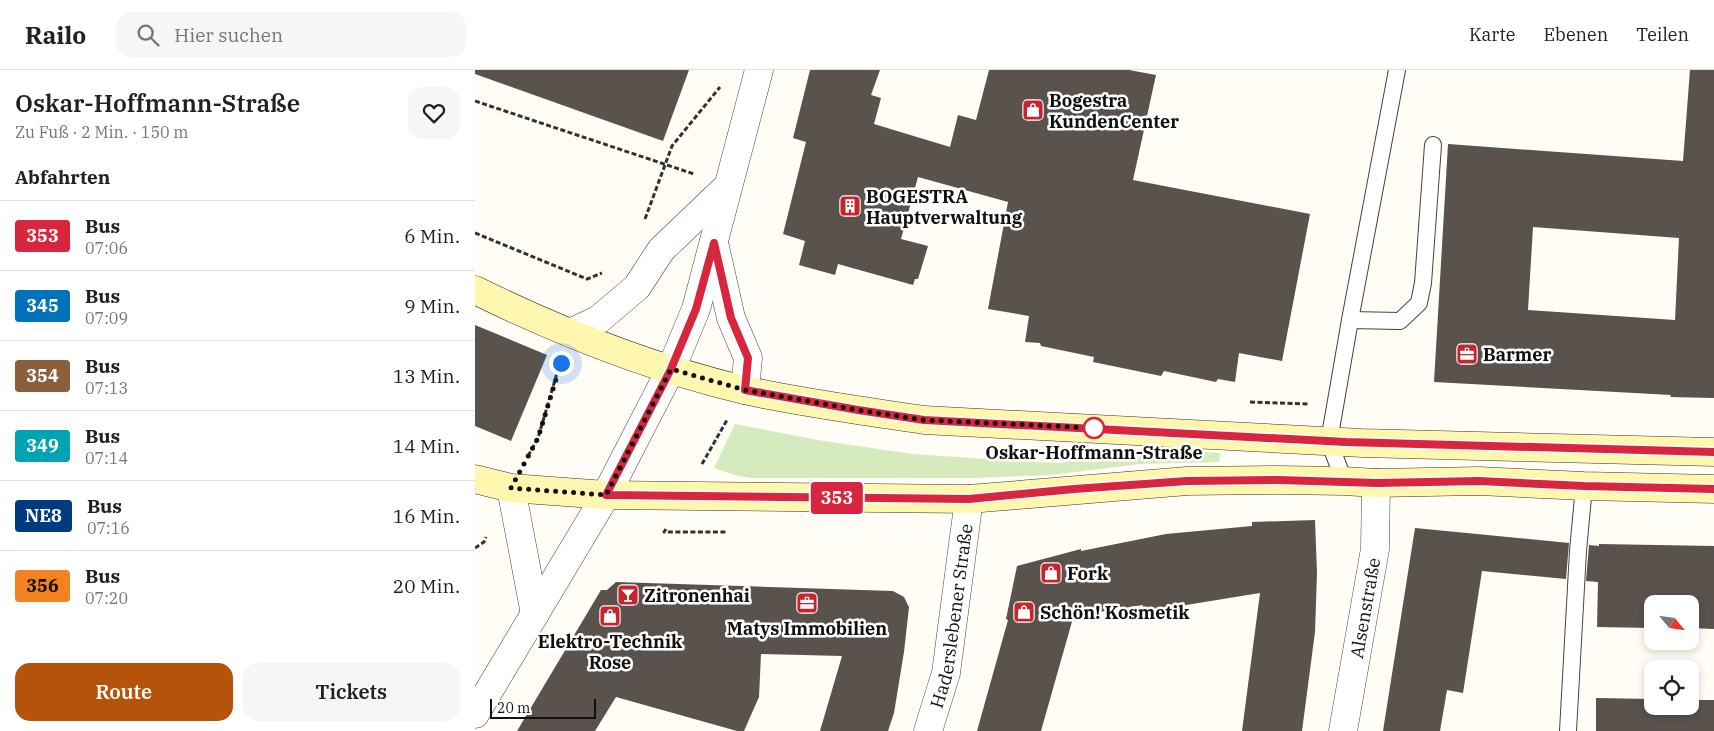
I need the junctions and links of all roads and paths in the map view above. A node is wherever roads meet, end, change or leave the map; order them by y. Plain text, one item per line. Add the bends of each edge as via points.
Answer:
1 (759, 70) edge
2 (1397, 70) edge
3 (721, 85) dead end
4 (475, 101) edge
5 (1433, 145) dead end
6 (665, 165) junction
7 (728, 186) junction
8 (641, 226) dead end
9 (475, 233) edge
10 (714, 243) junction
11 (603, 272) dead end
12 (475, 290) edge
13 (1349, 320) junction
14 (566, 345) junction
15 (671, 369) junction
16 (745, 390) junction
17 (1248, 402) dead end
18 (1334, 405) junction
19 (726, 422) dead end
20 (1329, 441) junction
21 (1362, 442) junction
22 (1714, 452) edge
23 (703, 462) dead end
24 (475, 478) edge
25 (1344, 481) junction
26 (1377, 483) junction
27 (1584, 486) junction
28 (511, 488) junction
29 (1714, 489) edge
30 (606, 495) junction
31 (969, 499) junction
32 (484, 542) dead end
33 (475, 548) edge
34 (535, 614) junction
35 (475, 714) edge
36 (928, 731) edge
37 (1343, 731) edge
38 (1568, 731) edge

1 - 7 street
2 - 13 lane
3 - 6 path via 672,146
4 - 6 path
5 - 13 lane via 1419,303 1400,321
6 - 7 path
6 - 8 path
7 - 10 street
7 - 14 street via 661,250 637,287
9 - 11 path via 587,279
10 - 15 street via 696,309
10 - 16 street via 731,318 748,358
12 - 14 main road
13 - 18 lane
14 - 15 main road
14 - 28 path via 538,438
15 - 16 main road
15 - 30 street
16 - 20 main road via 924,420
17 - 18 path
18 - 20 lane
19 - 23 path
20 - 21 main road
20 - 25 lane
21 - 22 main road
21 - 26 main road
24 - 28 main road
25 - 26 main road
25 - 31 main road via 1187,481
26 - 27 main road via 1479,481
26 - 37 street, Alsenstraße via 1375,549
27 - 29 main road
27 - 38 lane
28 - 30 main road
28 - 34 street
30 - 31 main road
30 - 34 street
31 - 36 street, Haderslebener Straße via 946,673
32 - 33 path
34 - 35 street

